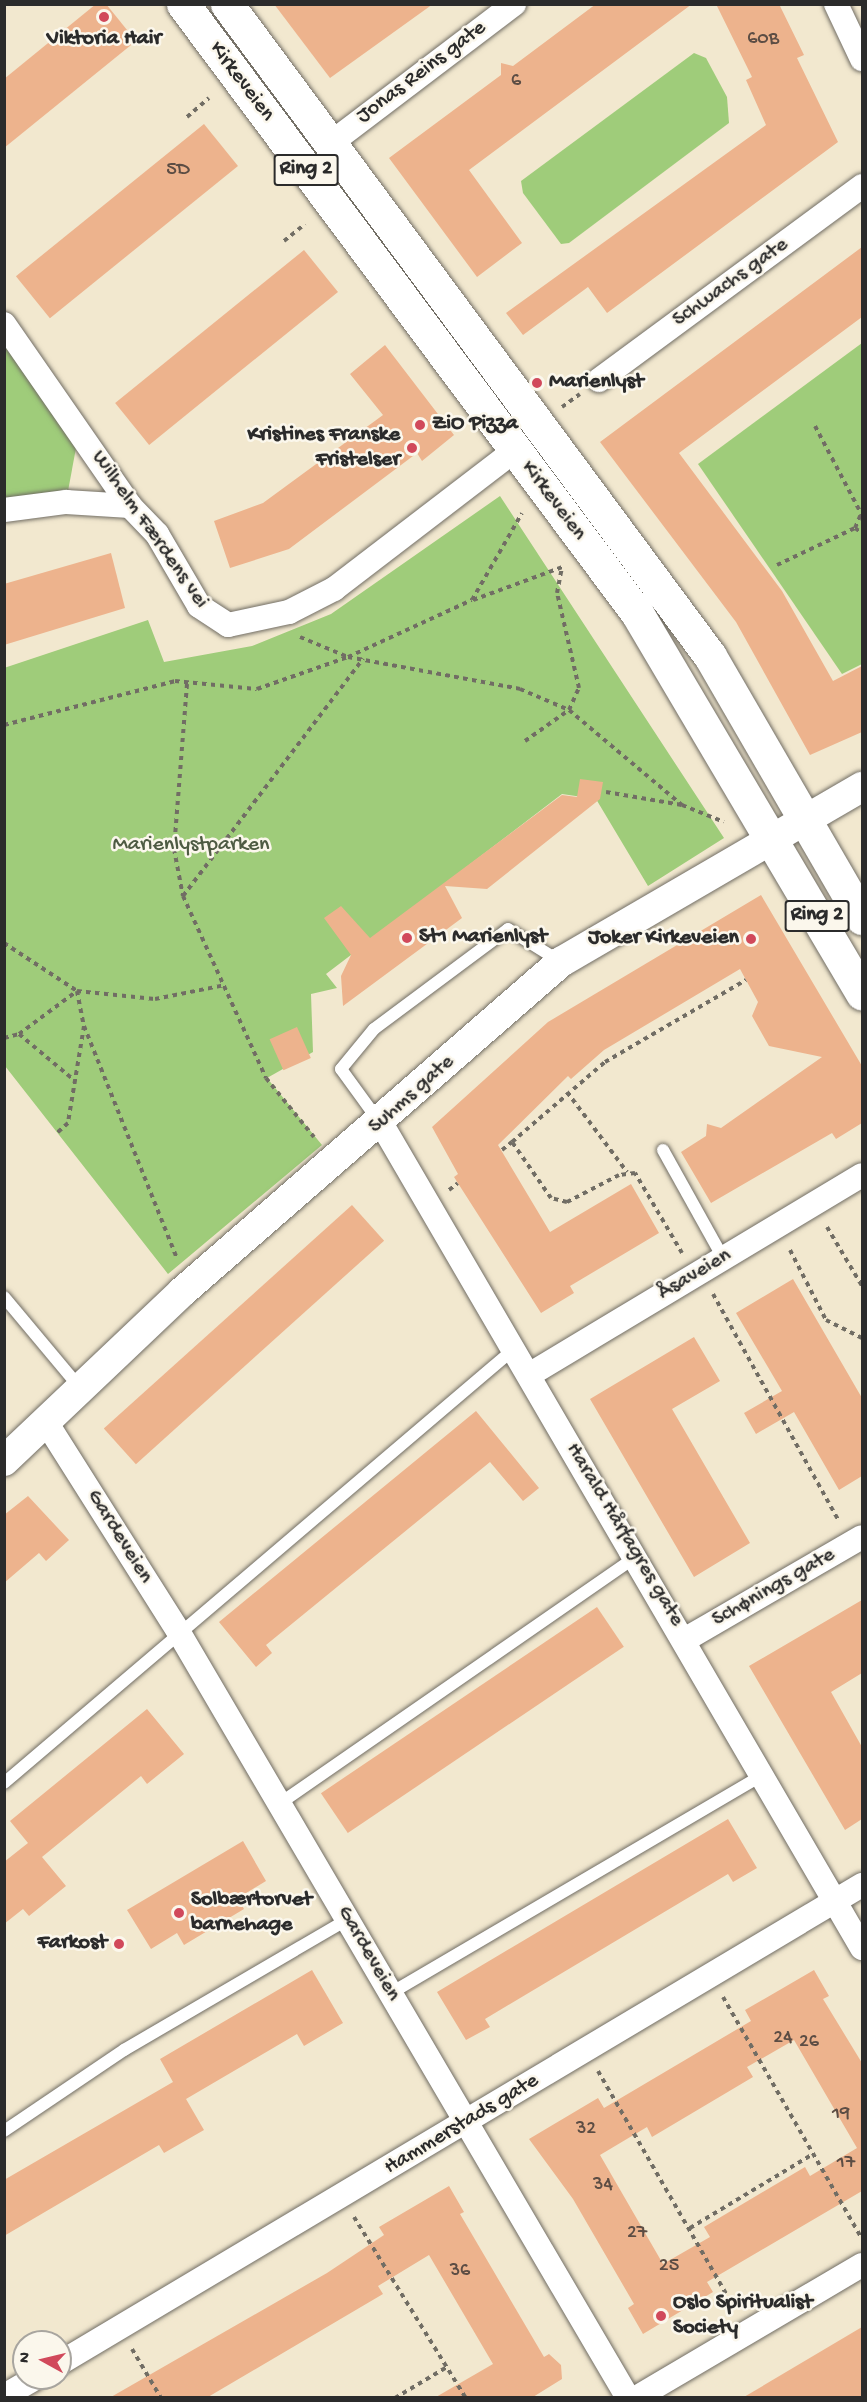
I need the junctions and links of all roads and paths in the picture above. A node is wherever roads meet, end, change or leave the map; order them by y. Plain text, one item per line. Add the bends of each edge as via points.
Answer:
1 (183, 4) edge
2 (227, 4) edge
3 (514, 4) edge
4 (836, 4) edge
5 (862, 59) edge
6 (209, 98) dead end
7 (187, 117) dead end
8 (331, 143) junction
9 (862, 186) edge
10 (305, 224) dead end
11 (284, 241) dead end
12 (4, 324) edge
13 (599, 380) dead end
14 (815, 426) dead end
15 (515, 450) junction
16 (130, 506) junction
17 (4, 510) edge
18 (522, 513) dead end
19 (862, 514) edge
20 (855, 528) junction
21 (862, 533) edge
22 (777, 565) dead end
23 (472, 600) junction
24 (260, 621) junction
25 (348, 657) junction
26 (363, 659) junction
27 (187, 684) junction
28 (569, 710) junction
29 (4, 725) edge
30 (525, 741) dead end
31 (862, 787) edge
32 (606, 792) dead end
33 (682, 805) junction
34 (806, 817) junction
35 (731, 825) dead end
36 (771, 838) junction
37 (183, 896) junction
38 (862, 918) edge
39 (4, 943) edge
40 (561, 962) junction
41 (746, 980) dead end
42 (225, 985) junction
43 (77, 991) junction
44 (862, 994) edge
45 (84, 1026) junction
46 (19, 1034) junction
47 (4, 1038) edge
48 (74, 1080) junction
49 (567, 1092) junction
50 (381, 1123) junction
51 (57, 1133) dead end
52 (512, 1142) junction
53 (319, 1144) dead end
54 (502, 1150) dead end
55 (663, 1150) dead end
56 (627, 1172) junction
57 (862, 1175) edge
58 (827, 1227) dead end
59 (789, 1249) dead end
60 (682, 1253) dead end
61 (723, 1258) junction
62 (862, 1286) edge
63 (188, 1287) junction
64 (712, 1293) dead end
65 (4, 1297) edge
66 (862, 1338) edge
67 (514, 1349) junction
68 (529, 1375) junction
69 (81, 1389) junction
70 (46, 1422) junction
71 (4, 1461) edge
72 (839, 1522) dead end
73 (862, 1537) edge
74 (636, 1557) junction
75 (178, 1631) junction
76 (686, 1639) junction
77 (765, 1773) junction
78 (4, 1783) edge
79 (279, 1804) junction
80 (862, 1885) edge
81 (836, 1900) junction
82 (348, 1919) junction
83 (862, 1948) edge
84 (391, 1993) junction
85 (721, 1994) dead end
86 (596, 2068) dead end
87 (465, 2121) junction
88 (4, 2132) edge
89 (813, 2154) junction
90 (352, 2213) dead end
91 (690, 2228) junction
92 (860, 2235) dead end
93 (862, 2265) edge
94 (736, 2309) dead end
95 (129, 2344) dead end
96 (72, 2356) edge
97 (447, 2367) junction
98 (161, 2397) edge
99 (395, 2397) edge
100 (466, 2397) edge
101 (628, 2397) edge
102 (636, 2397) edge

1 - 15 main road, Kirkeveien / Ring 2
2 - 8 main road, Kirkeveien / Ring 2
3 - 8 street, Jonas Reins gate
4 - 5 street
6 - 7 path
8 - 34 main road, Kirkeveien / Ring 2 via 664,590 747,714
9 - 13 street, Schwachs gate
10 - 11 path
12 - 16 street, Wilhelm Færdens vei
14 - 19 path
15 - 24 street, Wilhelm Færdens vei via 334,589
15 - 36 main road, Kirkeveien / Ring 2 via 637,613
16 - 17 street via 66,502
16 - 24 street, Wilhelm Færdens vei via 157,534 210,617 228,625
18 - 23 path
19 - 20 path
20 - 21 path
20 - 22 path
23 - 25 path
23 - 28 path via 561,567 557,593 579,688
24 - 25 path
25 - 26 path
25 - 27 path via 257,689
26 - 28 path via 520,689
26 - 37 path
27 - 29 path via 133,688
27 - 37 path via 174,849
28 - 30 path
28 - 33 path
31 - 34 street, Suhms gate
32 - 33 path
33 - 35 path
34 - 36 street, Suhms gate
34 - 38 main road, Kirkeveien / Ring 2
36 - 40 street, Suhms gate
36 - 44 main road, Kirkeveien / Ring 2
37 - 42 path
39 - 43 path
40 - 50 street, Suhms gate
40 - 50 lane via 508,929 374,1029 341,1069
41 - 49 path via 604,1062
42 - 43 path via 155,999
42 - 53 path via 266,1077
43 - 45 path
43 - 46 path
45 - 48 path
45 - 63 path
46 - 47 path
46 - 48 path
48 - 51 path via 68,1123
49 - 52 path
49 - 56 path
50 - 63 street, Suhms gate
50 - 67 street, Harald Hårfagres gate
52 - 54 path
52 - 56 path via 551,1198 576,1200
55 - 61 lane
56 - 60 path via 639,1177
57 - 61 street, Åsaveien
58 - 62 path
59 - 66 path via 826,1320
61 - 68 street, Åsaveien
63 - 69 street, Suhms gate
64 - 72 path
65 - 69 lane
67 - 68 street, Harald Hårfagres gate
67 - 75 lane
68 - 74 street, Harald Hårfagres gate
69 - 70 street, Suhms gate
70 - 71 street, Suhms gate
70 - 75 street, Gardeveien
73 - 76 street, Schønings gate
74 - 76 street, Harald Hårfagres gate
74 - 79 lane
75 - 78 lane
75 - 79 street, Gardeveien
76 - 77 street, Harald Hårfagres gate
77 - 81 street, Harald Hårfagres gate
77 - 84 lane
79 - 82 street, Gardeveien
80 - 81 street, Hammerstads gate
81 - 83 street, Harald Hårfagres gate
81 - 87 street, Hammerstads gate
82 - 84 street, Gardeveien
82 - 88 lane via 124,2050
84 - 87 street, Gardeveien
85 - 89 path
86 - 91 path
87 - 96 street, Hammerstads gate
87 - 101 street, Gardeveien
89 - 91 path
89 - 92 path
90 - 97 path
91 - 94 path
93 - 102 street
95 - 98 path
97 - 99 path
97 - 100 path

